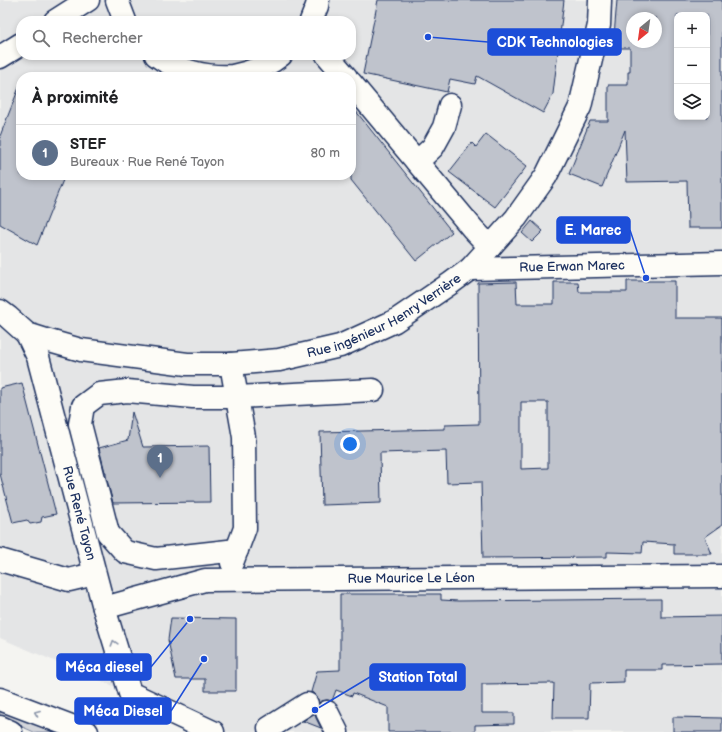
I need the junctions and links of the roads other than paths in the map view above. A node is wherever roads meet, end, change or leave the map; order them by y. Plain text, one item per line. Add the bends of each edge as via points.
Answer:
1 (88, 0) edge
2 (117, 0) edge
3 (318, 0) edge
4 (600, 0) edge
5 (64, 16) edge
6 (123, 16) edge
7 (313, 16) edge
8 (16, 47) edge
9 (0, 57) edge
10 (165, 60) edge
11 (275, 60) edge
12 (331, 60) edge
13 (192, 72) edge
14 (247, 72) edge
15 (342, 72) edge
16 (356, 90) edge
17 (450, 105) dead end
18 (417, 162) junction
19 (490, 247) junction
20 (722, 263) edge
21 (470, 269) junction
22 (0, 311) edge
23 (27, 334) junction
24 (231, 364) junction
25 (373, 390) dead end
26 (237, 397) junction
27 (237, 550) junction
28 (0, 560) edge
29 (94, 574) junction
30 (722, 576) edge
31 (231, 580) junction
32 (104, 608) junction
33 (0, 699) edge
34 (307, 704) dead end
35 (327, 712) dead end
36 (0, 727) edge
37 (270, 731) edge
38 (11, 732) edge
39 (87, 732) edge
40 (213, 732) edge
41 (337, 732) edge

1 - 5 street
2 - 6 street
3 - 7 street
4 - 19 street, Rue ingénieur Henry Verrière via 599,25 580,107 546,176 516,218
8 - 9 street
10 - 13 street
11 - 14 street
12 - 15 street
16 - 18 street
17 - 18 street via 444,127 433,147
18 - 19 street
19 - 21 street, Rue ingénieur Henry Verrière
20 - 21 street, Rue Erwan Marec
21 - 24 street, Rue ingénieur Henry Verrière via 395,321 340,346 279,360
22 - 23 street, Rue ingénieur Henry Verrière
23 - 24 street, Rue ingénieur Henry Verrière via 82,350 187,364
23 - 29 street, Rue René Tayon via 38,357
24 - 26 street
25 - 26 street
26 - 27 street via 244,437 245,528
26 - 27 street via 127,391 99,394 83,406 80,424 108,534 125,552 156,560
27 - 31 street via 230,566
28 - 29 street via 69,580
29 - 32 street, Rue René Tayon
30 - 31 street, Rue Maurice Le Léon
31 - 32 street, Rue Maurice Le Léon via 205,580
40 -> 32 street, Rue René Tayon via 130,693
39 -> 33 street
34 - 37 street
35 - 41 street
36 - 38 street

